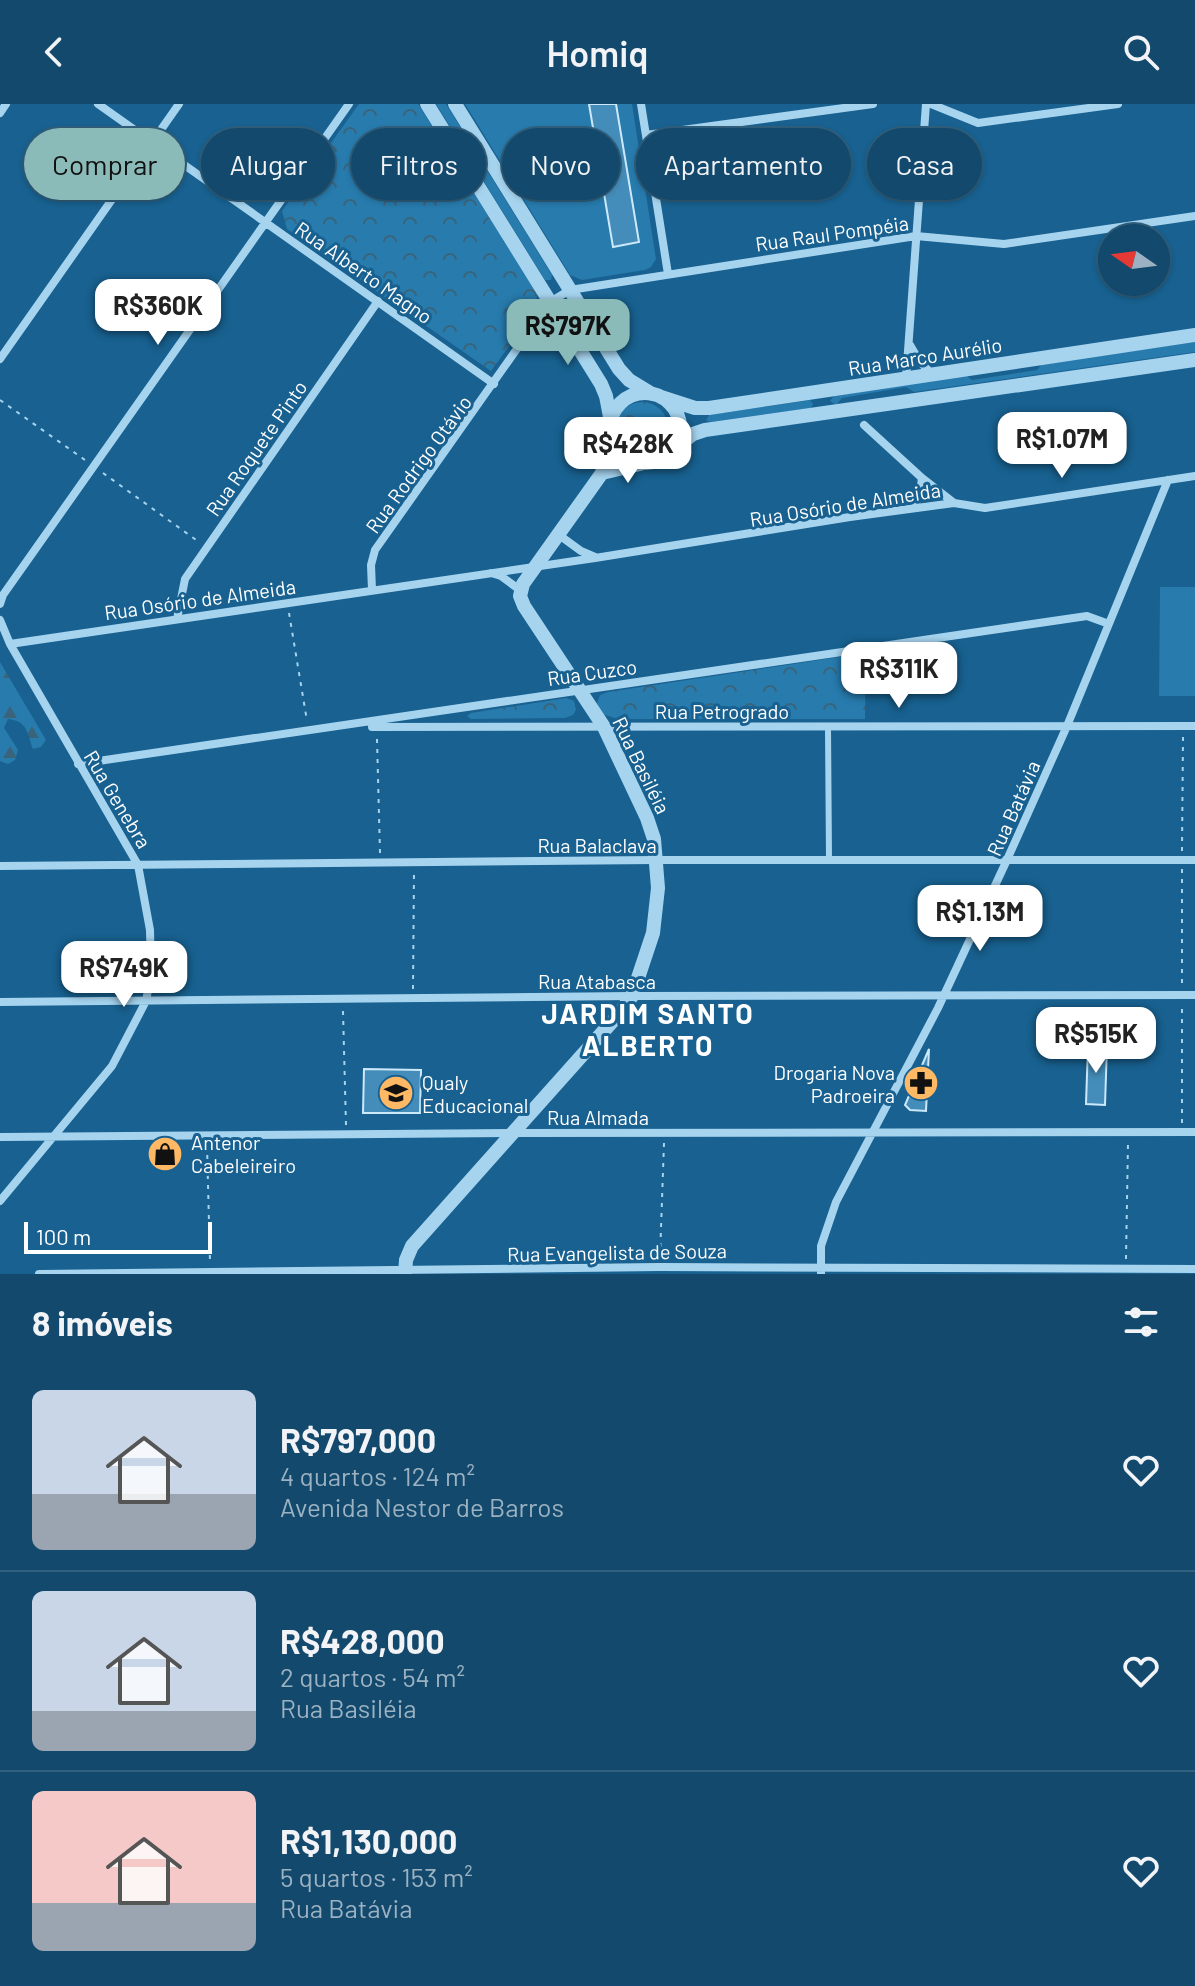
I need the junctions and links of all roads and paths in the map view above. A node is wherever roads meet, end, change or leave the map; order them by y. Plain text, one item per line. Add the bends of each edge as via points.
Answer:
1 (6, 104) edge
2 (98, 104) edge
3 (179, 104) edge
4 (349, 104) edge
5 (427, 104) edge
6 (455, 104) edge
7 (641, 104) edge
8 (873, 104) edge
9 (929, 104) edge
10 (1118, 104) edge
11 (0, 113) edge
12 (132, 128) edge
13 (163, 128) edge
14 (645, 128) edge
15 (697, 128) edge
16 (185, 166) edge
17 (113, 200) edge
18 (656, 200) edge
19 (1195, 216) edge
20 (265, 222) junction
21 (916, 236) junction
22 (668, 274) junction
23 (570, 290) junction
24 (378, 301) junction
25 (550, 302) junction
26 (1195, 335) edge
27 (910, 344) junction
28 (0, 359) edge
29 (1195, 360) edge
30 (933, 375) junction
31 (906, 379) junction
32 (494, 384) junction
33 (825, 391) junction
34 (657, 395) junction
35 (0, 400) edge
36 (828, 412) junction
37 (864, 425) dead end
38 (610, 426) junction
39 (670, 452) junction
40 (644, 463) junction
41 (94, 466) junction
42 (602, 473) junction
43 (1195, 476) edge
44 (922, 478) junction
45 (1168, 480) junction
46 (954, 503) junction
47 (914, 508) junction
48 (559, 535) junction
49 (206, 547) junction
50 (595, 558) junction
51 (537, 564) junction
52 (491, 573) junction
53 (372, 590) junction
54 (520, 590) junction
55 (287, 603) junction
56 (0, 604) edge
57 (177, 619) junction
58 (0, 620) edge
59 (1109, 624) junction
60 (10, 644) junction
61 (578, 690) junction
62 (346, 726) junction
63 (1067, 726) junction
64 (1183, 726) junction
65 (1195, 726) edge
66 (377, 727) junction
67 (604, 727) junction
68 (828, 727) junction
69 (308, 730) junction
70 (78, 764) junction
71 (657, 860) junction
72 (829, 860) junction
73 (1182, 860) junction
74 (1195, 860) edge
75 (380, 862) junction
76 (414, 862) junction
77 (1006, 862) junction
78 (138, 865) junction
79 (0, 866) edge
80 (943, 995) junction
81 (1182, 995) junction
82 (1195, 995) edge
83 (632, 996) junction
84 (413, 998) junction
85 (343, 999) junction
86 (146, 1001) junction
87 (0, 1002) edge
88 (871, 1132) junction
89 (1182, 1132) junction
90 (1195, 1132) edge
91 (514, 1133) junction
92 (1128, 1133) junction
93 (346, 1134) junction
94 (664, 1134) junction
95 (0, 1137) edge
96 (55, 1137) junction
97 (207, 1137) junction
98 (0, 1201) edge
99 (660, 1267) junction
100 (1125, 1268) junction
101 (1195, 1269) edge
102 (821, 1270) edge
103 (1142, 1271) edge
104 (210, 1272) junction
105 (405, 1272) edge
106 (39, 1274) edge

1 - 11 street
2 - 12 street, Rua Alberto Magno
3 - 13 street
4 - 20 street
5 - 25 street
6 - 23 street
7 - 14 street
8 - 15 street
9 - 10 street via 978,123
9 - 21 street
16 - 20 street, Rua Alberto Magno
17 - 28 street
18 - 22 street
19 - 21 street, Rua Raul Pompéia via 1004,244
20 - 24 street, Rua Alberto Magno
20 - 41 street
21 - 22 street, Rua Raul Pompéia
21 - 27 street
22 - 23 street, Rua Raul Pompéia
23 - 25 street, Rua Rodrigo Otávio
23 - 34 street via 619,369
24 - 32 street, Rua Alberto Magno
24 - 49 street, Rua Roquete Pinto
25 - 32 street, Rua Rodrigo Otávio
25 - 38 street via 604,390
26 - 30 street, Rua Marco Aurélio
27 - 30 street
27 - 31 street
29 - 36 street, Rua Marco Aurélio
30 - 31 street, Rua Marco Aurélio
31 - 33 street, Rua Marco Aurélio
32 - 53 street, Rua Rodrigo Otávio via 375,550
33 - 34 street, Rua Marco Aurélio via 709,408
33 - 36 street
34 - 38 street via 625,399
34 - 39 street via 673,407 679,423
35 - 41 path
36 - 39 street, Rua Marco Aurélio via 705,430
37 - 44 street
38 - 40 street via 624,456
38 - 42 street
39 - 40 street
40 - 42 street
41 - 49 path
41 - 56 street
42 - 48 street
43 - 45 street, Rua Osório de Almeida
44 - 46 street
44 - 47 street
45 - 46 street, Rua Osório de Almeida via 985,508
45 - 59 street, Rua Batávia
46 - 47 street, Rua Osório de Almeida
47 - 50 street, Rua Osório de Almeida
48 - 50 street
48 - 51 street
49 - 57 street, Rua Roquete Pinto via 182,585
50 - 51 street, Rua Osório de Almeida
51 - 52 street, Rua Osório de Almeida
51 - 54 street
52 - 53 street, Rua Osório de Almeida
52 - 54 street
53 - 55 street, Rua Osório de Almeida
54 - 61 street, Rua Basiléia via 524,606
55 - 57 street, Rua Osório de Almeida
55 - 69 path
57 - 60 street, Rua Osório de Almeida
58 - 60 street, Rua Genebra
59 - 61 street, Rua Cuzco via 1087,616
59 - 63 street, Rua Batávia
60 - 70 street, Rua Genebra
61 - 62 street, Rua Cuzco
61 - 67 street, Rua Basiléia
62 - 66 street, Rua Petrogrado
62 - 69 street, Rua Cuzco
63 - 64 street, Rua Petrogrado
63 - 68 street, Rua Petrogrado
63 - 77 street, Rua Batávia
64 - 65 street, Rua Petrogrado
64 - 73 path
66 - 67 street, Rua Petrogrado
66 - 75 path
67 - 68 street, Rua Petrogrado
67 - 71 street, Rua Basiléia via 647,818
68 - 72 lane
69 - 70 street, Rua Cuzco
70 - 78 street, Rua Genebra
71 - 72 street, Rua Balaclava
71 - 76 street, Rua Balaclava
71 - 83 street, Rua Basiléia via 653,933
72 - 77 street, Rua Balaclava
73 - 74 street, Rua Balaclava
73 - 77 street, Rua Balaclava
73 - 81 path
75 - 76 street, Rua Balaclava
75 - 78 street, Rua Balaclava
76 - 84 path
77 - 80 street, Rua Batávia
78 - 79 street, Rua Balaclava
78 - 86 street, Rua Genebra via 150,930
80 - 81 street, Rua Atabasca
80 - 83 street, Rua Atabasca
80 - 88 street, Rua Batávia
81 - 82 street, Rua Atabasca
81 - 89 path
83 - 84 street, Rua Atabasca
83 - 91 street, Rua Basiléia
84 - 85 street, Rua Atabasca
85 - 86 street, Rua Atabasca
85 - 93 path
86 - 87 street, Rua Atabasca
86 - 96 street, Rua Genebra via 112,1066
88 - 92 street, Rua Almada
88 - 94 street, Rua Almada
88 - 102 street, Rua Batávia via 826,1226
89 - 90 street, Rua Almada
89 - 92 street, Rua Almada
91 - 93 street, Rua Almada
91 - 94 street, Rua Almada
91 - 105 street, Rua Basiléia via 412,1246
92 - 100 path
93 - 97 street, Rua Almada
94 - 99 path
95 - 96 street, Rua Almada
96 - 97 street, Rua Almada
96 - 98 street, Rua Genebra
97 - 104 path
99 - 102 street, Rua Evangelista de Souza
99 - 105 street, Rua Evangelista de Souza
100 - 102 street, Rua Evangelista de Souza
100 - 103 street, Rua Evangelista de Souza
101 - 103 street, Rua Evangelista de Souza
104 - 105 street, Rua Evangelista de Souza
104 - 106 street, Rua Evangelista de Souza

